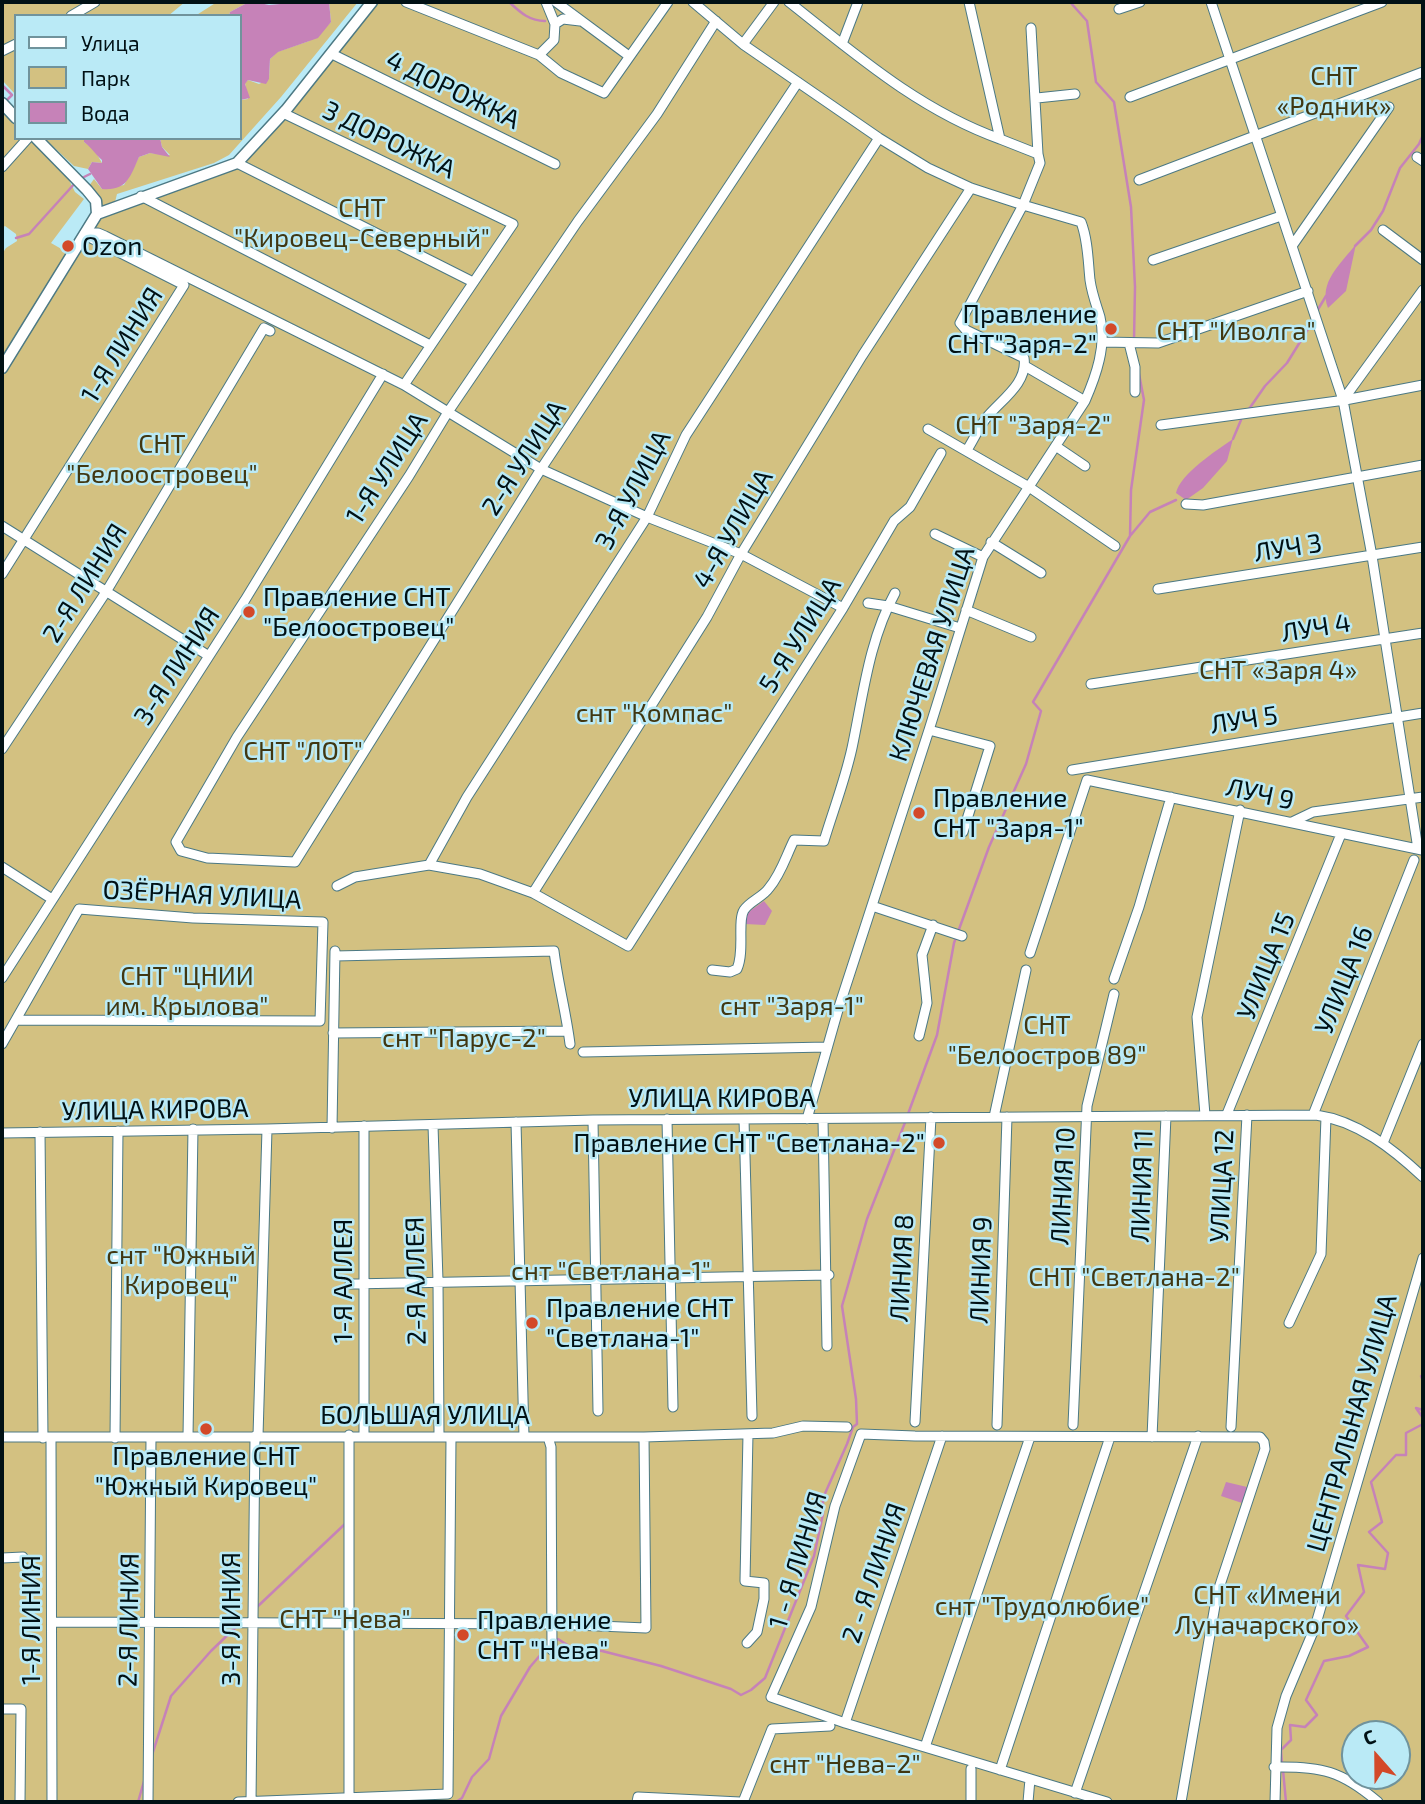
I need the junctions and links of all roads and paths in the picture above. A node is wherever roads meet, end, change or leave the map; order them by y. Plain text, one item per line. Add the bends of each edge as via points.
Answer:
1 (95, 2) edge
2 (372, 2) edge
3 (406, 2) edge
4 (546, 2) edge
5 (556, 2) edge
6 (668, 2) edge
7 (693, 2) edge
8 (775, 2) edge
9 (789, 2) edge
10 (858, 2) edge
11 (969, 2) edge
12 (1140, 2) edge
13 (1211, 2) edge
14 (1382, 2) edge
15 (1119, 9) dead end
16 (74, 14) edge
17 (583, 22) junction
18 (716, 22) junction
19 (555, 24) junction
20 (1031, 28) dead end
21 (743, 44) junction
22 (842, 44) junction
23 (332, 54) junction
24 (539, 55) junction
25 (629, 56) junction
26 (1229, 59) junction
27 (1423, 72) edge
28 (798, 82) junction
29 (1075, 94) dead end
30 (1130, 97) dead end
31 (1037, 98) junction
32 (2, 103) edge
33 (1389, 107) dead end
34 (283, 113) junction
35 (14, 116) edge
36 (1256, 136) junction
37 (879, 138) junction
38 (1000, 139) junction
39 (26, 140) edge
40 (38, 140) edge
41 (1038, 154) junction
42 (237, 163) junction
43 (555, 164) dead end
44 (2, 167) edge
45 (1139, 180) dead end
46 (971, 188) junction
47 (141, 196) junction
48 (1023, 205) junction
49 (97, 214) junction
50 (1281, 216) junction
51 (1383, 230) dead end
52 (85, 234) junction
53 (1292, 246) junction
54 (1153, 260) dead end
55 (1423, 260) edge
56 (473, 282) junction
57 (1423, 290) edge
58 (1308, 291) junction
59 (1418, 302) edge
60 (267, 329) dead end
61 (1102, 342) junction
62 (1132, 344) junction
63 (430, 345) junction
64 (1025, 366) junction
65 (2, 368) edge
66 (383, 374) junction
67 (404, 385) junction
68 (1423, 385) edge
69 (1135, 392) dead end
70 (1343, 400) junction
71 (1085, 401) junction
72 (448, 412) junction
73 (1161, 425) dead end
74 (928, 429) dead end
75 (1057, 447) junction
76 (967, 450) junction
77 (941, 453) dead end
78 (1423, 465) edge
79 (1085, 466) dead end
80 (541, 469) junction
81 (1357, 478) junction
82 (1029, 487) junction
83 (1186, 504) dead end
84 (647, 517) junction
85 (2, 526) edge
86 (935, 534) dead end
87 (24, 540) junction
88 (991, 541) junction
89 (1115, 545) dead end
90 (1423, 547) edge
91 (741, 554) junction
92 (1372, 556) junction
93 (983, 557) junction
94 (1041, 573) dead end
95 (2, 574) edge
96 (1158, 589) dead end
97 (106, 592) junction
98 (895, 593) dead end
99 (868, 603) dead end
100 (888, 606) junction
101 (843, 608) junction
102 (966, 610) junction
103 (960, 628) junction
104 (1423, 633) edge
105 (1031, 637) dead end
106 (1385, 639) junction
107 (209, 656) junction
108 (1091, 684) dead end
109 (1423, 713) edge
110 (1398, 717) junction
111 (929, 730) junction
112 (2, 749) edge
113 (1072, 770) dead end
114 (1171, 797) junction
115 (1423, 797) edge
116 (1410, 799) junction
117 (1240, 810) junction
118 (1292, 822) junction
119 (963, 832) dead end
120 (1341, 834) junction
121 (1421, 850) edge
122 (1414, 860) dead end
123 (295, 862) joint
124 (429, 865) junction
125 (2, 867) edge
126 (337, 886) dead end
127 (533, 893) junction
128 (52, 899) junction
129 (872, 906) junction
130 (933, 925) junction
131 (957, 934) dead end
132 (1030, 953) dead end
133 (712, 970) dead end
134 (1026, 970) dead end
135 (2, 978) edge
136 (1114, 979) dead end
137 (1114, 994) dead end
138 (16, 1020) junction
139 (568, 1031) junction
140 (333, 1033) junction
141 (919, 1036) dead end
142 (2, 1044) edge
143 (569, 1044) dead end
144 (1423, 1044) edge
145 (827, 1047) junction
146 (583, 1052) dead end
147 (1227, 1114) junction
148 (1205, 1115) junction
149 (1247, 1115) junction
150 (1313, 1115) junction
151 (932, 1116) junction
152 (1087, 1116) junction
153 (1166, 1116) junction
154 (1326, 1116) junction
155 (994, 1117) junction
156 (1007, 1117) junction
157 (667, 1119) junction
158 (744, 1119) junction
159 (807, 1119) junction
160 (823, 1119) junction
161 (593, 1120) junction
162 (516, 1122) junction
163 (433, 1125) junction
164 (364, 1126) junction
165 (332, 1128) junction
166 (193, 1129) junction
167 (267, 1129) junction
168 (118, 1131) junction
169 (40, 1132) junction
170 (2, 1133) edge
171 (1382, 1143) junction
172 (1423, 1177) edge
173 (1423, 1258) edge
174 (827, 1275) junction
175 (747, 1278) junction
176 (671, 1279) junction
177 (519, 1280) junction
178 (596, 1280) junction
179 (438, 1281) junction
180 (364, 1283) junction
181 (350, 1284) dead end
182 (1289, 1322) dead end
183 (827, 1346) dead end
184 (673, 1407) dead end
185 (598, 1411) dead end
186 (752, 1416) dead end
187 (915, 1422) dead end
188 (996, 1424) dead end
189 (1073, 1424) dead end
190 (846, 1427) dead end
191 (1231, 1427) dead end
192 (748, 1434) junction
193 (349, 1435) junction
194 (364, 1435) junction
195 (188, 1436) junction
196 (256, 1436) junction
197 (942, 1436) junction
198 (1198, 1436) junction
199 (2, 1437) edge
200 (151, 1437) junction
201 (439, 1437) junction
202 (524, 1437) junction
203 (548, 1437) junction
204 (644, 1437) junction
205 (1030, 1437) junction
206 (1110, 1437) junction
207 (1152, 1437) junction
208 (47, 1438) junction
209 (115, 1438) junction
210 (451, 1438) junction
211 (23, 1557) dead end
212 (2, 1558) edge
213 (151, 1621) junction
214 (52, 1622) junction
215 (251, 1622) junction
216 (450, 1623) junction
217 (350, 1624) junction
218 (552, 1624) junction
219 (747, 1643) dead end
220 (552, 1645) dead end
221 (2, 1709) edge
222 (832, 1723) junction
223 (845, 1723) junction
224 (925, 1747) junction
225 (971, 1765) junction
226 (1274, 1767) junction
227 (1000, 1770) junction
228 (1030, 1779) junction
229 (1075, 1793) junction
230 (349, 1800) edge
231 (637, 1800) edge
232 (20, 1802) edge
233 (52, 1802) edge
234 (148, 1802) edge
235 (237, 1802) edge
236 (251, 1802) edge
237 (741, 1802) edge
238 (971, 1802) edge
239 (1028, 1802) edge
240 (1107, 1802) edge
241 (1181, 1802) edge
242 (1275, 1802) edge
243 (1378, 1802) edge

1 - 16 street
2 - 23 street
3 - 24 street
4 - 19 street
5 - 17 street
6 - 25 street
7 - 18 street
8 - 21 street
9 - 22 street
10 - 22 street
11 - 38 street
12 - 15 street
13 - 26 street
14 - 26 street
17 - 19 street via 562,19
17 - 25 street
18 - 21 street
18 - 72 street, 1-Я УЛИЦА
19 - 24 street via 554,40
20 - 31 street
21 - 28 street
22 - 38 street via 930,107
23 - 34 street
23 - 43 street, 4 ДОРОЖКА
24 - 25 street via 561,73 604,93
26 - 30 street
26 - 36 street
27 - 36 street
28 - 37 street
28 - 80 street, 2-Я УЛИЦА
29 - 31 street
31 - 41 street
32 - 35 street
33 - 53 street
34 - 42 street
34 - 56 street, 3 ДОРОЖКА via 513,223
36 - 45 street
36 - 50 street
37 - 46 street
37 - 84 street, 3-Я УЛИЦА via 686,435
38 - 41 street
39 - 44 street
40 - 49 street via 96,201
41 - 48 street via 1040,163
42 - 47 street
42 - 56 street
46 - 48 street
46 - 91 street, 4-Я УЛИЦА
47 - 49 street
47 - 63 street
48 - 61 street, КЛЮЧЕВАЯ УЛИЦА via 1081,222
48 - 64 street via 960,323 1024,358
49 - 52 street
50 - 53 street
50 - 54 street
51 - 55 street
52 - 65 street
52 - 66 street via 107,237
52 - 87 street, 1-Я ЛИНИЯ via 184,285
53 - 58 street
56 - 63 street
57 - 59 street
58 - 62 street via 1167,340
58 - 70 street
59 - 70 street
60 - 97 street, 2-Я ЛИНИЯ
61 - 62 street
61 - 71 street, КЛЮЧЕВАЯ УЛИЦА via 1096,376
62 - 69 street
63 - 67 street
64 - 71 street
64 - 76 street via 1012,393 987,417
66 - 67 street
66 - 107 street, 3-Я ЛИНИЯ
67 - 72 street
68 - 70 street
70 - 73 street
70 - 81 street
71 - 75 street, КЛЮЧЕВАЯ УЛИЦА
72 - 80 street
72 - 123 street, 1-Я УЛИЦА via 237,737 176,842 181,851 207,858
74 - 76 street
75 - 79 street
75 - 82 street, КЛЮЧЕВАЯ УЛИЦА
76 - 82 street
77 - 101 street, 5-Я УЛИЦА
78 - 81 street
80 - 84 street
80 - 123 street, 2-Я УЛИЦА
81 - 83 street
81 - 92 street
82 - 88 street, КЛЮЧЕВАЯ УЛИЦА
82 - 89 street
84 - 91 street
84 - 124 street, 3-Я УЛИЦА via 467,797
85 - 87 street
86 - 93 street
87 - 95 street, 1-Я ЛИНИЯ
87 - 97 street
88 - 93 street, КЛЮЧЕВАЯ УЛИЦА
88 - 94 street
90 - 92 street, ЛУЧ 3
91 - 101 street
91 - 127 street, 4-Я УЛИЦА via 707,617
92 - 96 street, ЛУЧ 3
92 - 106 street
93 - 102 street, КЛЮЧЕВАЯ УЛИЦА
97 - 107 street
97 - 112 street, 2-Я ЛИНИЯ
98 - 100 street
99 - 100 street
100 - 103 street
100 - 133 street via 824,841 794,840 779,875 741,917 742,957 737,969
101 - 127 street, 5-Я УЛИЦА via 628,946
102 - 103 street, КЛЮЧЕВАЯ УЛИЦА
102 - 105 street
103 - 111 street, КЛЮЧЕВАЯ УЛИЦА
104 - 106 street, ЛУЧ 4
106 - 108 street, ЛУЧ 4
106 - 110 street
107 - 128 street, 3-Я ЛИНИЯ
109 - 110 street, ЛУЧ 5
110 - 113 street, ЛУЧ 5
110 - 116 street
111 - 119 street via 990,746
111 - 129 street, КЛЮЧЕВАЯ УЛИЦА
114 - 117 street, ЛУЧ 9
114 - 132 street, ЛУЧ 9 via 1087,780
114 - 136 street
115 - 116 street
116 - 118 street via 1313,812
116 - 121 street
117 - 118 street, ЛУЧ 9
117 - 148 street via 1197,1017
118 - 120 street, ЛУЧ 9
120 - 121 street, ЛУЧ 9
120 - 147 street, УЛИЦА 15
122 - 150 street, УЛИЦА 16
124 - 126 street via 355,877
124 - 127 street via 480,874
125 - 128 street
128 - 135 street, 3-Я ЛИНИЯ
129 - 130 street
129 - 145 street, КЛЮЧЕВАЯ УЛИЦА
130 - 131 street
130 - 141 street via 922,955 928,1003
134 - 155 street
137 - 152 street, ЛИНИЯ 10
138 - 138 street, ОЗЁРНАЯ УЛИЦА via 79,909 323,922 320,1021
138 - 142 street
139 - 140 street
139 - 140 street via 554,951 335,953
139 - 143 street
140 - 165 street
144 - 171 street
145 - 146 street
145 - 159 street, КЛЮЧЕВАЯ УЛИЦА
147 - 148 street, УЛИЦА КИРОВА
147 - 149 street, УЛИЦА КИРОВА
148 - 153 street, УЛИЦА КИРОВА
149 - 150 street, УЛИЦА КИРОВА
149 - 191 street, УЛИЦА 12
150 - 154 street, УЛИЦА КИРОВА
151 - 155 street, УЛИЦА КИРОВА
151 - 160 street, УЛИЦА КИРОВА
151 - 187 street, ЛИНИЯ 8
152 - 153 street, УЛИЦА КИРОВА
152 - 156 street, УЛИЦА КИРОВА
152 - 189 street, ЛИНИЯ 10
153 - 207 street, ЛИНИЯ 11
154 - 171 street, УЛИЦА КИРОВА
154 - 182 street via 1321,1254
155 - 156 street, УЛИЦА КИРОВА
156 - 188 street, ЛИНИЯ 9
157 - 158 street, УЛИЦА КИРОВА
157 - 161 street, УЛИЦА КИРОВА
157 - 176 street
158 - 159 street, УЛИЦА КИРОВА
158 - 175 street
159 - 160 street, УЛИЦА КИРОВА
160 - 174 street
161 - 162 street, УЛИЦА КИРОВА
161 - 178 street
162 - 163 street, УЛИЦА КИРОВА
162 - 177 street
163 - 164 street, УЛИЦА КИРОВА
163 - 179 street, 2-Я АЛЛЕЯ
164 - 165 street, УЛИЦА КИРОВА
164 - 180 street, 1-Я АЛЛЕЯ
165 - 167 street, УЛИЦА КИРОВА
166 - 167 street, УЛИЦА КИРОВА
166 - 168 street, УЛИЦА КИРОВА
166 - 195 street
167 - 196 street, 3-Я ЛИНИЯ
168 - 169 street, УЛИЦА КИРОВА
168 - 209 street
169 - 170 street, УЛИЦА КИРОВА
169 - 208 street, 1-Я ЛИНИЯ
171 - 172 street, УЛИЦА КИРОВА
173 - 226 street, ЦЕНТРАЛЬНАЯ УЛИЦА via 1315,1627 1286,1696 1277,1728
174 - 175 street
174 - 183 street
175 - 176 street
175 - 186 street
176 - 178 street
176 - 184 street
177 - 178 street
177 - 179 street
177 - 202 street
178 - 185 street
179 - 180 street
179 - 201 street, 2-Я АЛЛЕЯ
180 - 181 street
180 - 194 street, 1-Я АЛЛЕЯ
190 - 192 street, БОЛЬШАЯ УЛИЦА via 803,1426
192 - 204 street, БОЛЬШАЯ УЛИЦА
192 - 219 street via 745,1581 764,1583 764,1599 757,1632
193 - 194 street, БОЛЬШАЯ УЛИЦА
193 - 196 street, БОЛЬШАЯ УЛИЦА
193 - 217 street
194 - 201 street, БОЛЬШАЯ УЛИЦА
195 - 196 street, БОЛЬШАЯ УЛИЦА
195 - 200 street, БОЛЬШАЯ УЛИЦА
196 - 215 street, 3-Я ЛИНИЯ
197 - 205 street
197 - 222 street, 1 - Я ЛИНИЯ via 861,1434 835,1506 810,1607 771,1697
197 - 223 street, 2 - Я ЛИНИЯ
198 - 207 street
198 - 229 street
198 - 241 street via 1260,1437 1265,1449 1217,1594
199 - 208 street, БОЛЬШАЯ УЛИЦА
200 - 209 street, БОЛЬШАЯ УЛИЦА
200 - 213 street, 2-Я ЛИНИЯ
201 - 210 street, БОЛЬШАЯ УЛИЦА
202 - 203 street, БОЛЬШАЯ УЛИЦА
202 - 210 street, БОЛЬШАЯ УЛИЦА
203 - 204 street, БОЛЬШАЯ УЛИЦА
203 - 218 street
204 - 218 street via 646,1628
205 - 206 street
205 - 224 street
206 - 207 street
206 - 227 street
208 - 209 street, БОЛЬШАЯ УЛИЦА
208 - 214 street, 1-Я ЛИНИЯ
210 - 216 street
211 - 212 street
213 - 214 street
213 - 215 street
213 - 234 street, 2-Я ЛИНИЯ
214 - 233 street, 1-Я ЛИНИЯ
215 - 217 street
215 - 236 street, 3-Я ЛИНИЯ
216 - 217 street
216 - 218 street
216 - 230 street via 448,1794
217 - 230 street
218 - 220 street
221 - 232 street via 21,1709
222 - 223 street
222 - 237 street via 772,1728
223 - 224 street
224 - 225 street
225 - 227 street
225 - 238 street
226 - 242 street, ЦЕНТРАЛЬНАЯ УЛИЦА
226 - 243 street via 1320,1769 1355,1783
227 - 228 street
228 - 229 street
228 - 239 street
229 - 240 street
230 - 236 street
231 - 237 street
235 - 236 street

